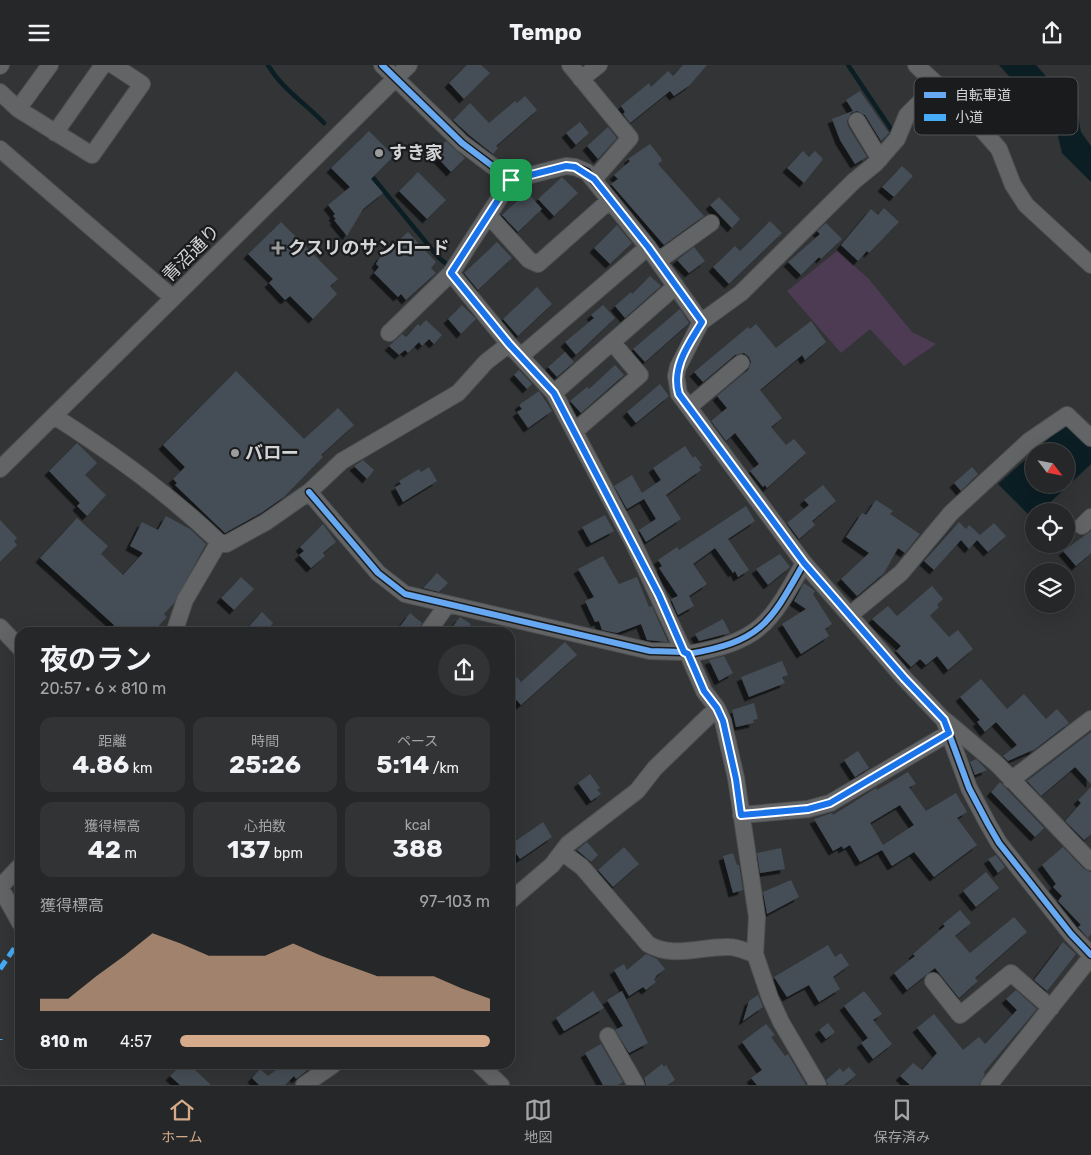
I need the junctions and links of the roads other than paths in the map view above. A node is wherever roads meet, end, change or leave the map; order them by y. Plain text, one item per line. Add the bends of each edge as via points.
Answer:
1 (50, 65) edge
2 (104, 65) edge
3 (113, 65) edge
4 (382, 65) edge
5 (409, 65) edge
6 (570, 65) edge
7 (599, 65) edge
8 (916, 65) edge
9 (396, 77) junction
10 (929, 77) edge
11 (581, 79) junction
12 (0, 92) edge
13 (914, 108) edge
14 (18, 109) junction
15 (857, 121) dead end
16 (56, 133) junction
17 (987, 135) edge
18 (0, 149) edge
19 (880, 159) junction
20 (594, 179) junction
21 (511, 180) junction
22 (610, 200) junction
23 (489, 216) junction
24 (711, 223) dead end
25 (648, 247) junction
26 (658, 261) junction
27 (1091, 265) edge
28 (451, 273) junction
29 (676, 286) junction
30 (173, 299) junction
31 (702, 322) junction
32 (389, 333) dead end
33 (612, 342) junction
34 (509, 344) junction
35 (522, 355) junction
36 (741, 363) dead end
37 (554, 393) junction
38 (689, 407) junction
39 (54, 416) junction
40 (575, 431) junction
41 (1091, 438) edge
42 (0, 469) edge
43 (309, 492) junction
44 (219, 542) junction
45 (804, 563) junction
46 (447, 605) junction
47 (850, 615) junction
48 (0, 627) edge
49 (176, 627) edge
50 (431, 627) edge
51 (15, 643) edge
52 (686, 653) junction
53 (717, 708) junction
54 (1091, 719) edge
55 (947, 726) junction
56 (1012, 780) junction
57 (741, 815) junction
58 (562, 852) junction
59 (1091, 862) edge
60 (15, 871) edge
61 (0, 887) edge
62 (515, 897) edge
63 (15, 914) edge
64 (756, 955) junction
65 (1091, 956) edge
66 (933, 981) dead end
67 (1051, 1008) junction
68 (608, 1036) dead end
69 (329, 1069) edge
70 (484, 1069) edge
71 (304, 1085) edge
72 (501, 1085) edge
73 (636, 1085) edge
74 (818, 1085) edge
75 (989, 1085) edge

1 - 14 street
2 - 16 street
3 - 16 street via 142,84 92,155
4 - 9 street
5 - 9 street, 青沼通り
6 - 11 street
7 - 11 street
8 - 10 street
9 - 21 street via 462,143
9 - 30 street, 青沼通り
11 - 20 street via 630,139
12 - 14 street
13 - 19 street via 907,115 897,139
14 - 16 street
15 - 19 street
17 - 27 street via 999,149 1026,205
18 - 30 street
19 - 31 street via 741,293
20 - 21 street via 575,167 566,166
20 - 22 street
21 - 23 street
22 - 23 street via 538,264 529,260
22 - 25 street
23 - 28 street
24 - 26 street
25 - 26 street
25 - 35 street
26 - 29 street
28 - 32 street
28 - 34 street
29 - 31 street
29 - 33 street
30 - 39 street, 青沼通り
31 - 38 street via 676,376 679,394
33 - 37 street
33 - 40 street via 640,375
34 - 35 street
34 - 43 street via 486,362 458,393 342,461
35 - 37 street
36 - 38 street
37 - 40 street
38 - 45 street
39 - 42 street, 青沼通り
39 - 44 street via 120,459 186,510
40 - 52 street
41 - 47 street via 1067,415 1029,441 951,513 901,573
43 - 44 street via 258,527 226,544
43 - 46 street via 391,585 405,595
44 - 49 street via 186,600
45 - 47 street
45 - 52 street via 781,604 765,624 748,637 721,648
46 - 50 street
46 - 52 street via 628,648
47 - 55 street
48 - 51 street
52 - 53 street via 704,691
53 - 57 street via 723,721
53 - 58 street via 655,768 637,791
54 - 56 street
55 - 56 street via 981,750
55 - 57 street via 830,803 808,809
55 - 65 street via 968,788 996,837
56 - 59 street
57 - 64 street via 757,917
58 - 62 street via 552,865
58 - 64 street via 582,867 648,945 673,952 730,947
60 - 61 street
61 - 63 street
64 - 74 street via 781,1022
65 - 67 street
66 - 67 street via 960,1015 1011,973
67 - 75 street
68 - 73 street
69 - 71 street
70 - 72 street

